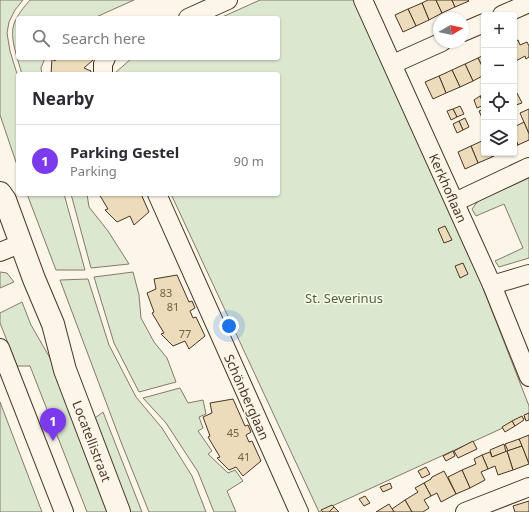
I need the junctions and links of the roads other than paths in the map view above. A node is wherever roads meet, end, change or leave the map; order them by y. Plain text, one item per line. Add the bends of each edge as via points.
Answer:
1 (228, 0) edge
2 (363, 0) edge
3 (529, 3) edge
4 (509, 12) edge
5 (192, 16) edge
6 (481, 24) edge
7 (469, 29) edge
8 (433, 46) edge
9 (105, 60) edge
10 (392, 64) junction
11 (103, 72) edge
12 (529, 167) edge
13 (0, 192) edge
14 (158, 196) edge
15 (455, 202) junction
16 (0, 226) edge
17 (10, 248) edge
18 (529, 274) edge
19 (492, 285) junction
20 (0, 348) edge
21 (529, 377) edge
22 (529, 487) edge
23 (64, 512) edge
24 (119, 512) edge
25 (299, 512) edge
26 (465, 512) edge

1 - 5 street
2 - 10 street, Kerkhoflaan
3 - 4 street
6 - 7 street
8 - 10 street
9 - 11 street
10 - 15 street, Kerkhoflaan
12 - 15 street
13 - 17 main road, Locatellistraat via 5,200
14 - 25 street, Schönberglaan
15 - 19 street, Kerkhoflaan
16 - 17 main road, Locatellistraat
17 - 24 main road, Locatellistraat via 34,278 53,324 65,370
18 - 19 street
19 - 21 street, Kerkhoflaan
20 - 23 street
22 - 26 street

